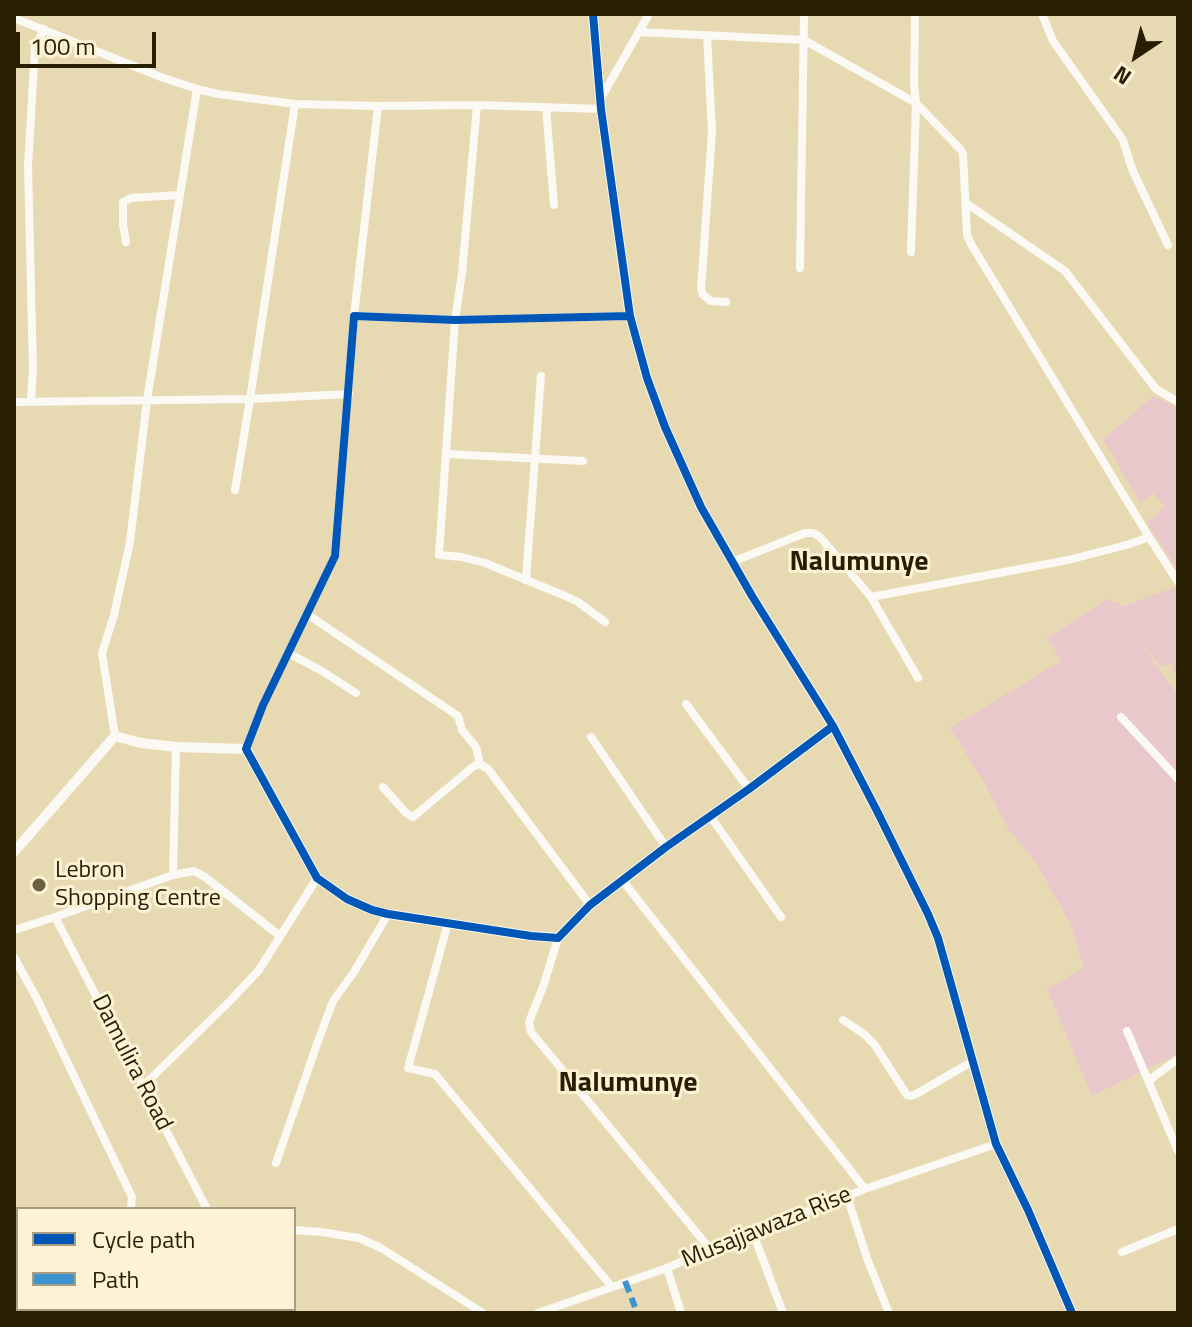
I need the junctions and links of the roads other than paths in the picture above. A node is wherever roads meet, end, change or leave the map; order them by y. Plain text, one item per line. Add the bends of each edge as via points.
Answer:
1 (593, 14) edge
2 (649, 14) edge
3 (804, 14) edge
4 (915, 14) edge
5 (1042, 14) edge
6 (14, 18) edge
7 (44, 29) junction
8 (639, 32) junction
9 (707, 35) junction
10 (804, 40) junction
11 (197, 89) junction
12 (916, 103) junction
13 (295, 104) junction
14 (601, 104) junction
15 (477, 105) junction
16 (378, 106) junction
17 (546, 108) junction
18 (179, 195) junction
19 (966, 203) junction
20 (554, 205) dead end
21 (126, 242) dead end
22 (1168, 245) dead end
23 (911, 252) dead end
24 (800, 268) dead end
25 (726, 302) dead end
26 (354, 316) junction
27 (630, 316) junction
28 (455, 320) junction
29 (541, 376) dead end
30 (349, 394) junction
31 (250, 399) junction
32 (147, 400) junction
33 (31, 401) junction
34 (14, 402) edge
35 (1178, 402) edge
36 (447, 454) junction
37 (536, 460) junction
38 (583, 461) dead end
39 (235, 490) dead end
40 (1149, 537) junction
41 (732, 562) junction
42 (526, 580) junction
43 (1178, 582) edge
44 (871, 597) junction
45 (307, 614) junction
46 (605, 622) dead end
47 (288, 653) junction
48 (918, 678) dead end
49 (356, 693) dead end
50 (686, 704) dead end
51 (1121, 717) dead end
52 (833, 726) junction
53 (115, 736) junction
54 (591, 737) dead end
55 (176, 747) junction
56 (246, 749) junction
57 (480, 764) junction
58 (1178, 779) edge
59 (383, 787) dead end
60 (749, 789) junction
61 (710, 816) junction
62 (666, 847) junction
63 (14, 852) edge
64 (173, 875) junction
65 (317, 878) junction
66 (623, 881) junction
67 (590, 905) junction
68 (388, 914) junction
69 (55, 917) junction
70 (781, 917) dead end
71 (448, 923) junction
72 (14, 930) edge
73 (280, 936) junction
74 (558, 938) junction
75 (14, 957) edge
76 (843, 1020) dead end
77 (1127, 1031) dead end
78 (1178, 1059) edge
79 (973, 1061) junction
80 (1148, 1081) junction
81 (143, 1086) junction
82 (996, 1144) junction
83 (1178, 1151) edge
84 (276, 1163) dead end
85 (865, 1189) junction
86 (847, 1196) junction
87 (131, 1207) edge
88 (206, 1207) edge
89 (1178, 1229) edge
90 (296, 1230) edge
91 (753, 1233) junction
92 (710, 1249) junction
93 (1122, 1252) dead end
94 (667, 1268) junction
95 (612, 1287) junction
96 (483, 1313) edge
97 (538, 1313) edge
98 (681, 1313) edge
99 (783, 1313) edge
100 (889, 1313) edge
101 (1072, 1313) edge

1 - 14 street
2 - 8 street
3 - 10 street
4 - 12 street
5 - 22 street via 1053,41 1123,140
6 - 7 street
7 - 11 street
7 - 33 street via 35,48 28,166
8 - 9 street
8 - 14 street
9 - 10 street
9 - 25 street via 712,132 701,289 711,301
10 - 12 street
10 - 24 street
11 - 13 street
11 - 18 street
12 - 19 street via 963,154
12 - 23 street
13 - 16 street
13 - 31 street
14 - 17 street
14 - 27 street
15 - 16 street
15 - 17 street
15 - 28 street
16 - 26 street
17 - 20 street
18 - 21 street via 123,202
18 - 32 street
19 - 35 street via 1065,271 1156,389
19 - 40 street via 971,244
26 - 28 street
26 - 30 street
27 - 28 street
27 - 41 street via 665,427
28 - 36 street
29 - 37 street
30 - 31 street
30 - 45 street via 335,556
31 - 32 street
31 - 39 street
32 - 33 street
32 - 53 street via 130,542 102,653
33 - 34 street
36 - 37 street
36 - 42 street via 439,555 475,560
37 - 38 street
37 - 42 street
40 - 43 street
40 - 44 street via 1068,560
41 - 44 street via 813,533
41 - 52 street
42 - 46 street via 578,602
44 - 48 street
45 - 47 street
45 - 57 street via 458,716
47 - 49 street
47 - 56 street
50 - 60 street
51 - 58 street
52 - 60 street
52 - 79 street via 938,938
53 - 55 street
53 - 63 street
54 - 62 street
55 - 56 street
55 - 64 street
56 - 65 street
57 - 59 street via 413,817
57 - 67 street
60 - 61 street
61 - 62 street
61 - 70 street
62 - 66 street
64 - 69 street
64 - 73 street via 198,873
65 - 68 street via 347,899
65 - 73 street
66 - 67 street
66 - 85 street
67 - 74 street
68 - 71 street
68 - 84 street via 333,1001
69 - 72 street
69 - 81 street, Damulira Road
71 - 74 street
71 - 95 street via 408,1068 435,1074
73 - 81 street via 259,970
74 - 92 street via 529,1022 531,1032
75 - 87 street via 132,1197
76 - 79 street via 874,1044 907,1095
77 - 80 street
78 - 80 street
79 - 82 street
80 - 83 street
81 - 88 street, Damulira Road
82 - 85 street, Musajjawaza Rise
82 - 101 street
85 - 86 street, Musajjawaza Rise
86 - 91 street, Musajjawaza Rise
86 - 100 street
89 - 93 street
90 - 96 street via 359,1238
91 - 92 street, Musajjawaza Rise
91 - 99 street
92 - 94 street, Musajjawaza Rise
94 - 95 street, Musajjawaza Rise
94 - 98 street
95 - 97 street, Musajjawaza Rise

